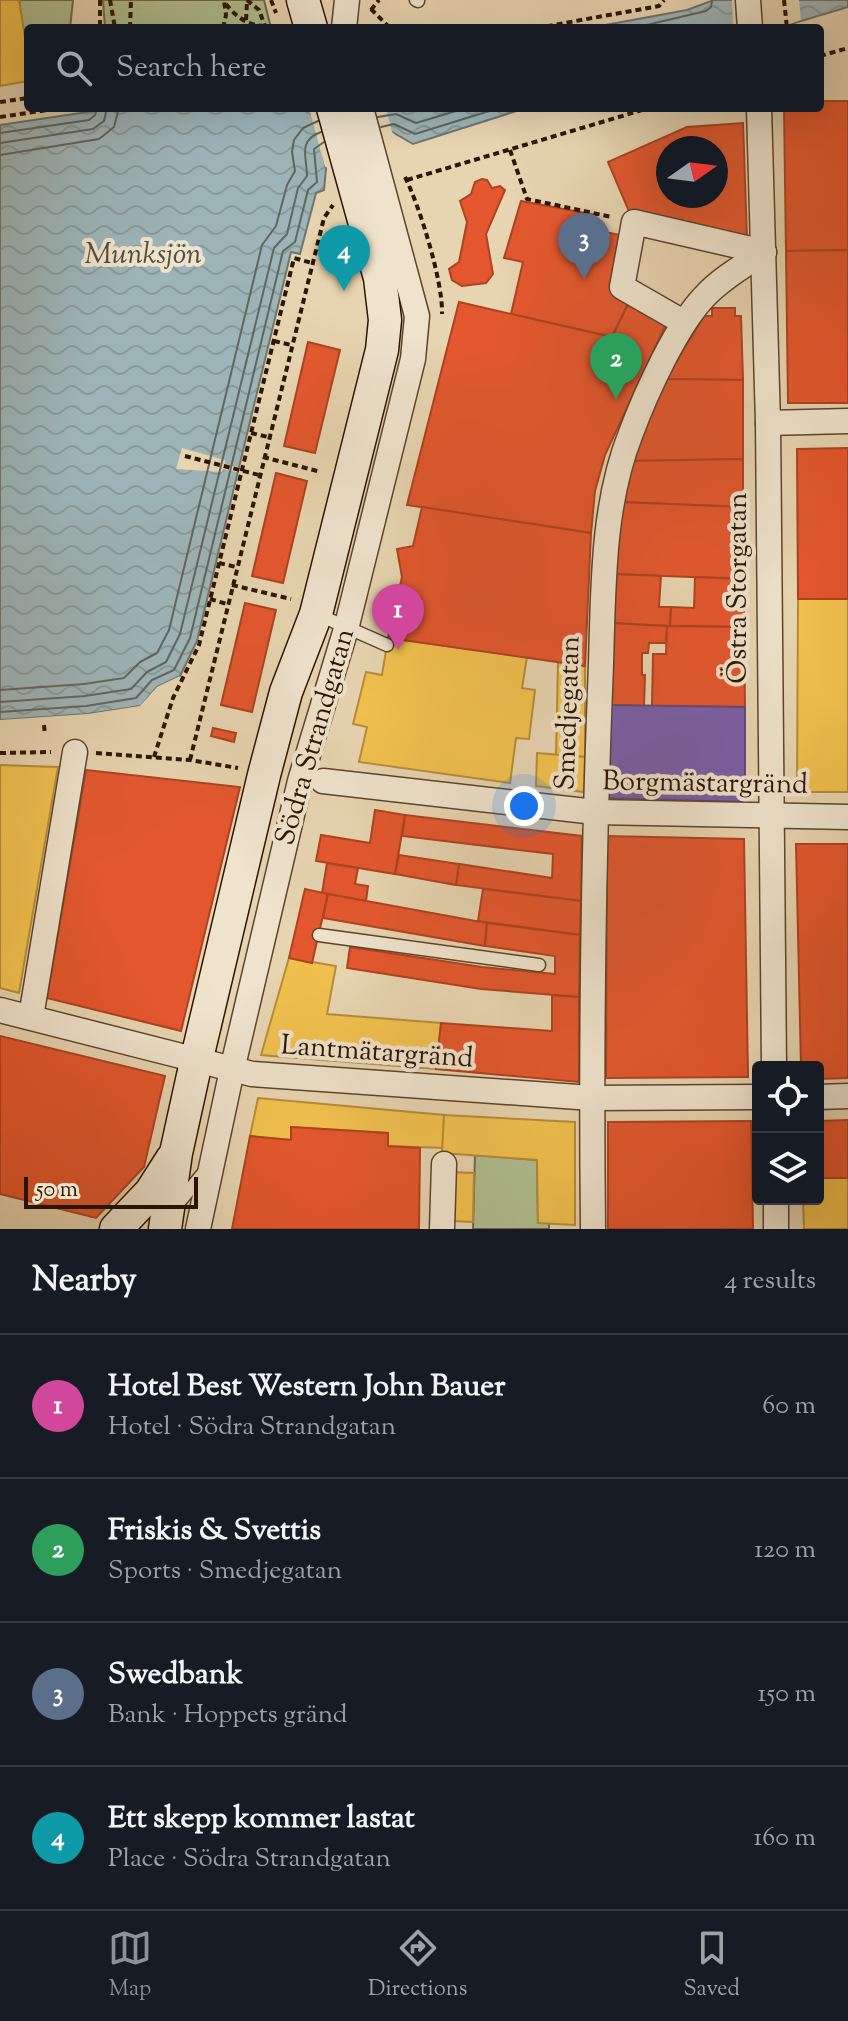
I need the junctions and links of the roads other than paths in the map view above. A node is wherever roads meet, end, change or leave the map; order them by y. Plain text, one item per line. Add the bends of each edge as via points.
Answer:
1 (303, 0) edge
2 (347, 0) edge
3 (748, 0) edge
4 (310, 24) edge
5 (344, 24) edge
6 (750, 24) edge
7 (335, 112) edge
8 (361, 112) edge
9 (759, 112) edge
10 (360, 159) junction
11 (764, 252) junction
12 (683, 322) junction
13 (848, 421) edge
14 (768, 423) junction
15 (302, 613) junction
16 (346, 629) junction
17 (387, 645) dead end
18 (75, 752) dead end
19 (323, 781) dead end
20 (595, 812) junction
21 (770, 815) junction
22 (848, 817) edge
23 (319, 935) dead end
24 (539, 965) dead end
25 (0, 1010) edge
26 (31, 1017) junction
27 (774, 1061) edge
28 (196, 1062) junction
29 (232, 1070) junction
30 (848, 1096) edge
31 (752, 1097) edge
32 (824, 1097) edge
33 (592, 1098) junction
34 (176, 1153) junction
35 (212, 1162) junction
36 (444, 1164) dead end
37 (776, 1205) edge
38 (162, 1225) edge
39 (116, 1229) edge
40 (198, 1229) edge
41 (442, 1229) edge
42 (593, 1229) edge
43 (776, 1229) edge

1 - 4 street
2 - 5 street
3 - 6 street
7 - 10 street
8 - 10 street, Södra Strandgatan
9 - 11 street, Östra Storgatan
10 - 15 street, Södra Strandgatan via 385,320 382,350
10 - 16 street, Södra Strandgatan via 410,285 417,331
11 - 12 street, Smedjegatan via 706,294
11 - 12 street via 634,222 622,287
11 - 14 street, Östra Storgatan
12 - 20 street, Smedjegatan via 630,434 615,487 607,548
13 - 14 street
14 - 21 street, Östra Storgatan
15 - 16 lane
15 - 28 street, Södra Strandgatan
16 - 17 lane
16 - 29 street, Södra Strandgatan via 300,781 271,927
18 - 26 street
19 - 20 street, Borgmästargränd
20 - 21 street, Borgmästargränd
20 - 33 street, Smedjegatan
21 - 22 street, Borgmästargränd
21 - 27 street, Östra Storgatan
23 - 24 lane
25 - 26 street, Lantmätargränd
26 - 28 street, Lantmätargränd
28 - 29 street, Lantmätargränd
28 - 34 street, Södra Strandgatan
29 - 33 street, Lantmätargränd
29 - 35 street, Södra Strandgatan
30 - 32 street
31 - 33 street, Lantmätargränd
33 - 42 street, Smedjegatan
34 - 38 street, Södra Strandgatan
34 - 39 street, Södra Strandgatan via 151,1192
35 - 38 lane
35 - 40 street, Södra Strandgatan
36 - 41 street
37 - 43 street

